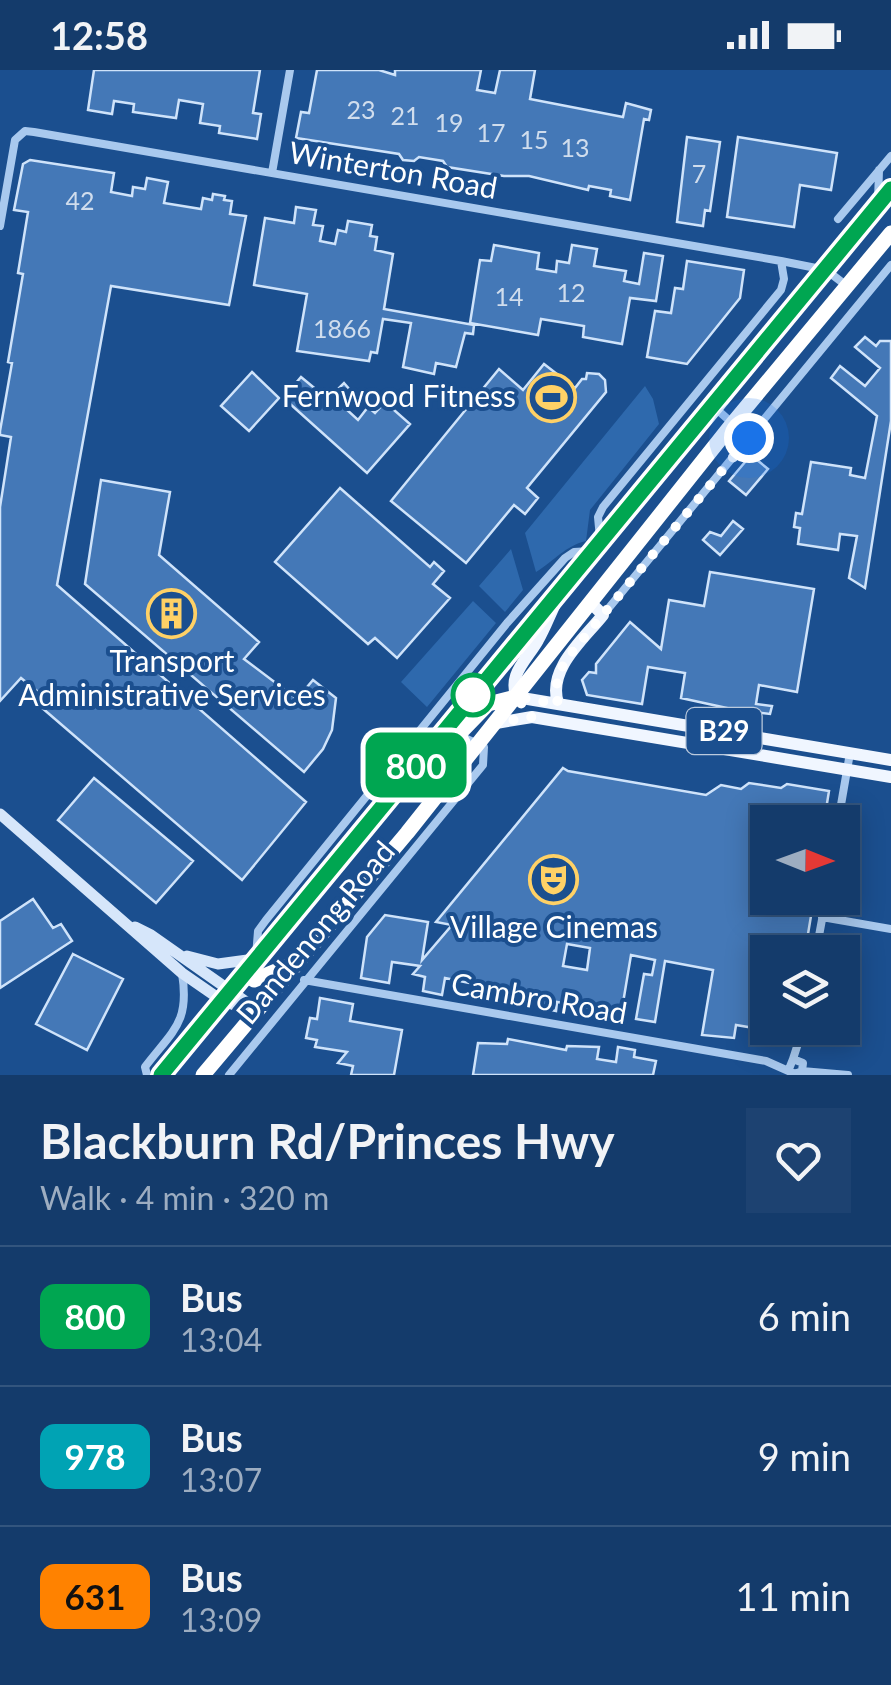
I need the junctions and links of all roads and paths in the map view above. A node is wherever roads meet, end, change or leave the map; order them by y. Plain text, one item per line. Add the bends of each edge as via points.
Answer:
1 (290, 70) edge
2 (891, 156) edge
3 (879, 170) junction
4 (272, 173) junction
5 (891, 189) edge
6 (877, 205) junction
7 (838, 219) dead end
8 (0, 226) edge
9 (891, 233) edge
10 (781, 260) junction
11 (891, 265) edge
12 (826, 270) junction
13 (847, 286) junction
14 (734, 382) junction
15 (706, 385) junction
16 (713, 406) junction
17 (732, 424) junction
18 (749, 438) junction
19 (664, 466) junction
20 (629, 474) junction
21 (598, 547) junction
22 (561, 592) junction
23 (597, 609) junction
24 (516, 697) junction
25 (558, 704) junction
26 (532, 717) junction
27 (496, 723) junction
28 (458, 736) junction
29 (480, 743) junction
30 (432, 745) junction
31 (850, 753) junction
32 (891, 760) edge
33 (847, 770) junction
34 (891, 777) edge
35 (841, 805) edge
36 (0, 814) edge
37 (408, 833) junction
38 (425, 837) junction
39 (302, 889) junction
40 (822, 917) joint
41 (131, 926) junction
42 (891, 929) edge
43 (819, 935) edge
44 (178, 953) junction
45 (256, 958) junction
46 (296, 962) junction
47 (243, 973) junction
48 (182, 974) junction
49 (304, 980) junction
50 (225, 995) junction
51 (256, 1011) junction
52 (796, 1068) edge
53 (146, 1071) edge
54 (138, 1075) edge
55 (161, 1075) edge
56 (204, 1075) edge
57 (229, 1075) edge
58 (848, 1075) edge

1 - 4 street
2 - 3 street
3 - 6 street
3 - 7 street
4 - 8 street, Winterton Road via 25,132 15,140
4 - 10 street, Winterton Road
5 - 6 highway
6 - 12 highway
9 - 13 highway
10 - 12 street, Winterton Road
10 - 15 street via 781,290
11 - 18 street
12 - 13 street, Winterton Road
12 - 14 highway
13 - 17 highway
14 - 15 street
14 - 16 highway
15 - 20 street
16 - 17 street
16 - 19 highway
17 - 18 street
17 - 23 highway
18 - 23 street
19 - 20 street
19 - 21 highway
20 - 21 street via 600,512
21 - 22 highway
21 - 39 street via 574,552 555,568
22 - 24 main road via 518,668
22 - 30 highway
23 - 24 highway
23 - 25 main road via 559,672
24 - 25 main road, B29
24 - 26 main road
24 - 27 highway
24 - 28 highway via 488,704
25 - 31 main road, B29
26 - 27 main road, B29
26 - 33 main road, B29
27 - 29 highway
28 - 29 street
28 - 30 highway
29 - 37 highway
29 - 38 street, Dandenong Road via 484,766
30 - 39 highway
31 - 32 main road, B29
31 - 33 street
33 - 34 main road, B29
33 - 35 street
36 - 41 main road
37 - 38 street
37 - 46 highway
38 - 49 street, Dandenong Road
39 - 45 highway
40 - 42 street
40 - 43 street
41 - 44 main road
41 - 48 main road
44 - 45 main road via 218,964
44 - 50 main road
45 - 47 highway
46 - 47 highway via 254,980
46 - 51 highway
47 - 50 highway
48 - 50 main road
48 - 53 street via 183,1015
49 - 52 street, Cambro Road
49 - 57 street, Dandenong Road
50 - 51 main road
50 - 55 highway
51 - 56 highway
52 - 58 street, Cambro Road
53 - 54 street

